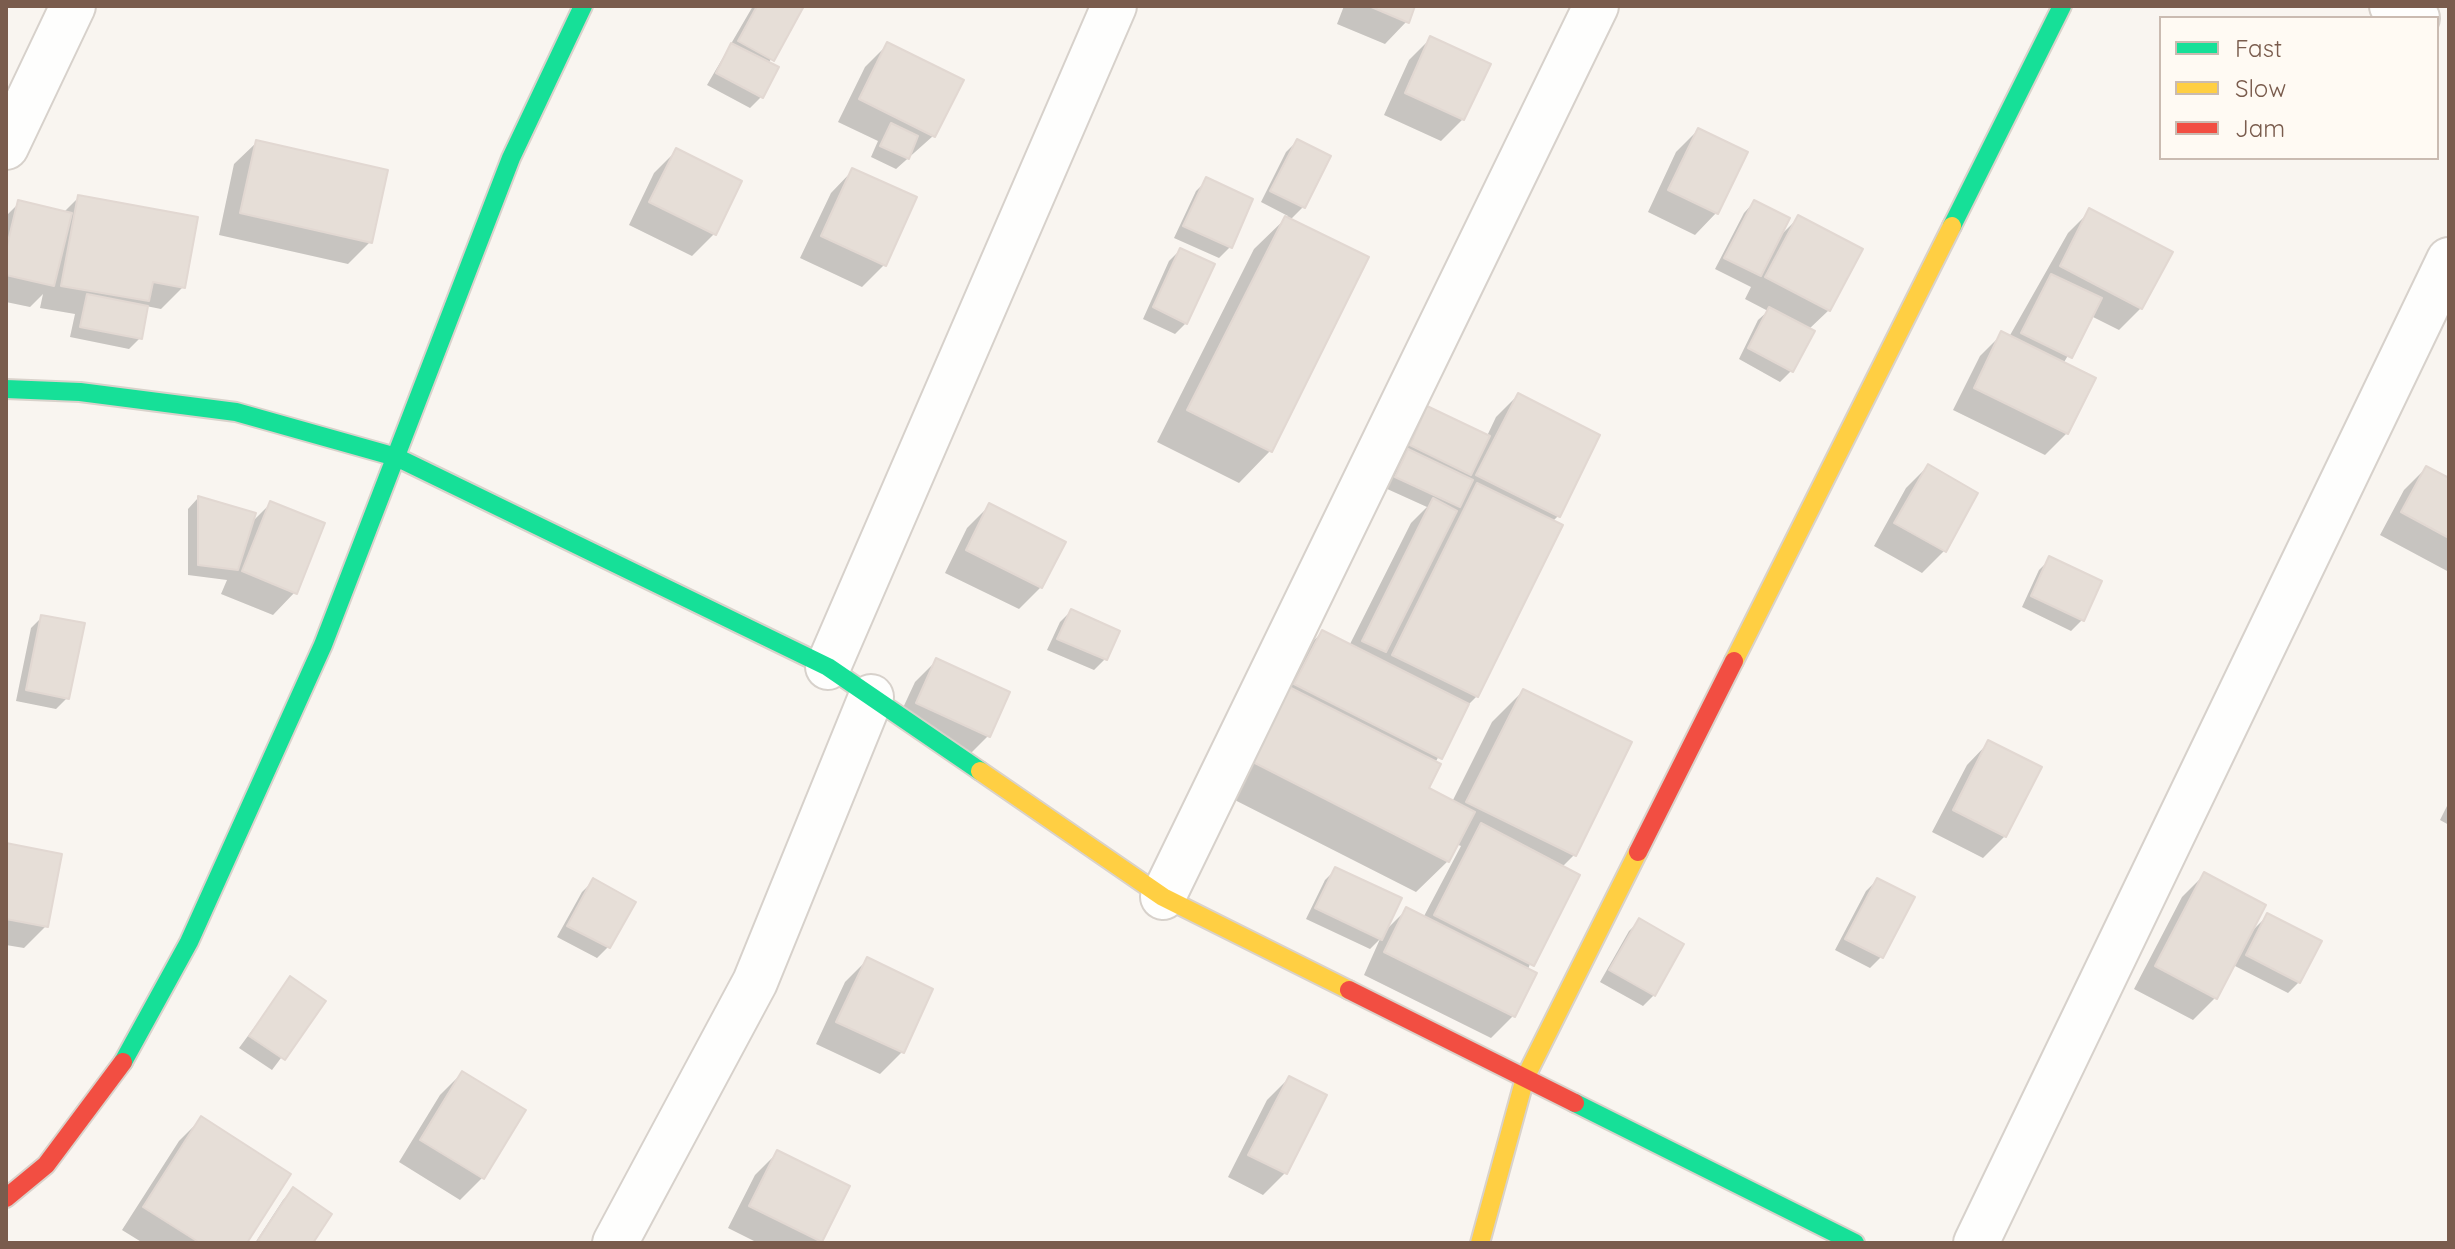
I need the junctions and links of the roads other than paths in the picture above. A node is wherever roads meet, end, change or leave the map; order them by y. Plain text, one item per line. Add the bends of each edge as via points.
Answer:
1 (73, 6) edge
2 (583, 6) edge
3 (1114, 6) edge
4 (1596, 6) edge
5 (2062, 6) edge
6 (2392, 6) edge
7 (2413, 16) edge
8 (6, 147) edge
9 (2449, 260) edge
10 (6, 389) edge
11 (396, 457) junction
12 (828, 667) junction
13 (871, 697) junction
14 (1163, 897) junction
15 (1525, 1078) junction
16 (6, 1198) edge
17 (615, 1243) edge
18 (1480, 1243) edge
19 (1855, 1243) edge
20 (1976, 1243) edge

1 - 8 street
2 - 11 street via 511,158
3 - 12 street
4 - 14 street
5 - 15 street
6 - 7 street
9 - 20 street
10 - 11 street via 80,392 236,412
11 - 12 street
11 - 16 street via 323,645 189,942 120,1068 46,1165
12 - 13 street
13 - 14 street
13 - 17 street via 755,982
14 - 15 street
15 - 18 street
15 - 19 street

